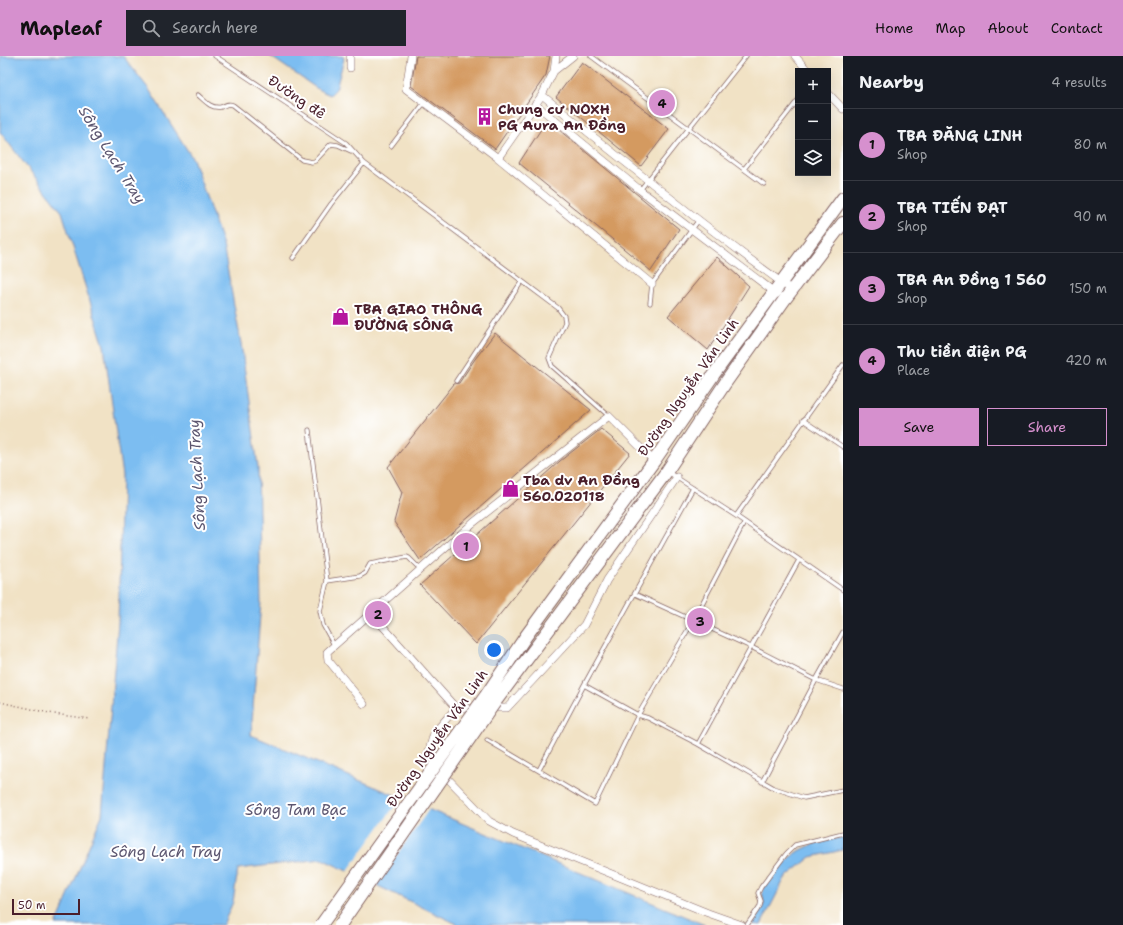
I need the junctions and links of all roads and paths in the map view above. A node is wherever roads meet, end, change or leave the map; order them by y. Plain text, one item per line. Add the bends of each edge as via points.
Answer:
1 (215, 56) edge
2 (350, 56) edge
3 (411, 56) edge
4 (556, 56) edge
5 (573, 56) edge
6 (591, 56) edge
7 (746, 56) edge
8 (795, 56) edge
9 (350, 68) dead end
10 (805, 68) edge
11 (554, 71) junction
12 (198, 95) dead end
13 (542, 95) junction
14 (831, 96) edge
15 (424, 103) junction
16 (535, 104) junction
17 (795, 104) edge
18 (843, 109) edge
19 (689, 129) junction
20 (391, 146) dead end
21 (352, 151) junction
22 (498, 158) junction
23 (364, 163) junction
24 (744, 169) junction
25 (648, 181) junction
26 (764, 184) dead end
27 (640, 190) junction
28 (843, 198) edge
29 (698, 221) junction
30 (843, 223) edge
31 (692, 230) junction
32 (293, 258) dead end
33 (522, 281) junction
34 (782, 282) junction
35 (652, 284) junction
36 (774, 292) junction
37 (789, 294) junction
38 (650, 303) dead end
39 (843, 365) edge
40 (456, 382) dead end
41 (609, 416) junction
42 (803, 420) junction
43 (309, 430) dead end
44 (843, 447) edge
45 (654, 461) junction
46 (672, 474) junction
47 (693, 488) junction
48 (736, 516) junction
49 (744, 523) junction
50 (799, 560) junction
51 (421, 569) junction
52 (327, 581) junction
53 (843, 590) edge
54 (635, 594) junction
55 (371, 613) junction
56 (693, 621) junction
57 (843, 632) edge
58 (334, 645) junction
59 (751, 647) junction
60 (816, 680) junction
61 (584, 684) junction
62 (843, 689) edge
63 (491, 698) junction
64 (0, 702) edge
65 (364, 704) dead end
66 (456, 708) junction
67 (638, 715) junction
68 (90, 719) dead end
69 (487, 740) dead end
70 (698, 744) junction
71 (539, 770) junction
72 (762, 782) junction
73 (843, 790) edge
74 (843, 833) edge
75 (321, 925) edge
76 (340, 925) edge
77 (742, 925) edge
78 (747, 925) edge

1 - 21 lane, Đường đê via 346,143
2 - 9 street
3 - 15 street via 406,89
4 - 11 street
5 - 11 street
6 - 19 lane
7 - 19 lane
8 - 10 street
11 - 13 street
12 - 21 lane via 210,106 233,105 302,160 315,161 331,144
13 - 16 street
13 - 25 street
14 - 18 street
15 - 20 lane
15 - 22 street
16 - 22 street
16 - 27 street
17 - 24 lane
19 - 24 lane
19 - 25 lane
21 - 23 lane, Đường đê
22 - 35 street
23 - 32 lane
23 - 33 lane, Đường đê
24 - 26 lane
25 - 27 lane
25 - 29 street
27 - 31 street
28 - 34 highway, Đường Nguyễn Văn Linh
29 - 31 lane
29 - 34 street
30 - 37 highway, Đường Nguyễn Văn Linh
31 - 35 lane
31 - 36 street
33 - 40 lane
33 - 41 lane, Đường đê via 558,308 564,316 565,325 549,358 552,366
34 - 36 highway, Đường Nguyễn Văn Linh
34 - 37 street
35 - 38 lane
36 - 37 street
36 - 45 highway, Đường Nguyễn Văn Linh
37 - 46 highway, Đường Nguyễn Văn Linh via 726,382
39 - 42 lane
41 - 45 street
41 - 51 street via 473,523
42 - 44 lane
42 - 48 lane
43 - 52 lane
45 - 63 highway, Đường Nguyễn Văn Linh via 526,636
46 - 47 lane
46 - 63 highway, Đường Nguyễn Văn Linh
46 - 66 street via 607,580 584,625 507,708
47 - 48 lane
47 - 54 lane
48 - 49 lane
49 - 50 lane
49 - 56 lane
50 - 53 lane
50 - 59 lane
51 - 52 lane via 407,557 370,564 360,576
51 - 55 street
52 - 58 lane via 320,611 323,625
54 - 56 lane
54 - 61 lane
55 - 58 street
55 - 66 street
56 - 59 lane
56 - 67 lane
57 - 60 lane
58 - 65 street via 327,652 328,660
59 - 60 lane
59 - 70 lane
60 - 62 lane
60 - 72 lane
61 - 67 lane
61 - 71 lane
63 - 75 highway, Đường Nguyễn Văn Linh, bridge
63 - 76 highway, Đường Nguyễn Văn Linh, bridge
64 - 68 path
66 - 77 street via 434,733 427,757 489,821 542,846
67 - 70 lane
67 - 71 lane via 595,804
69 - 71 lane
70 - 72 lane
72 - 73 lane via 804,798
74 - 78 lane via 795,845 761,887 758,893 760,906

